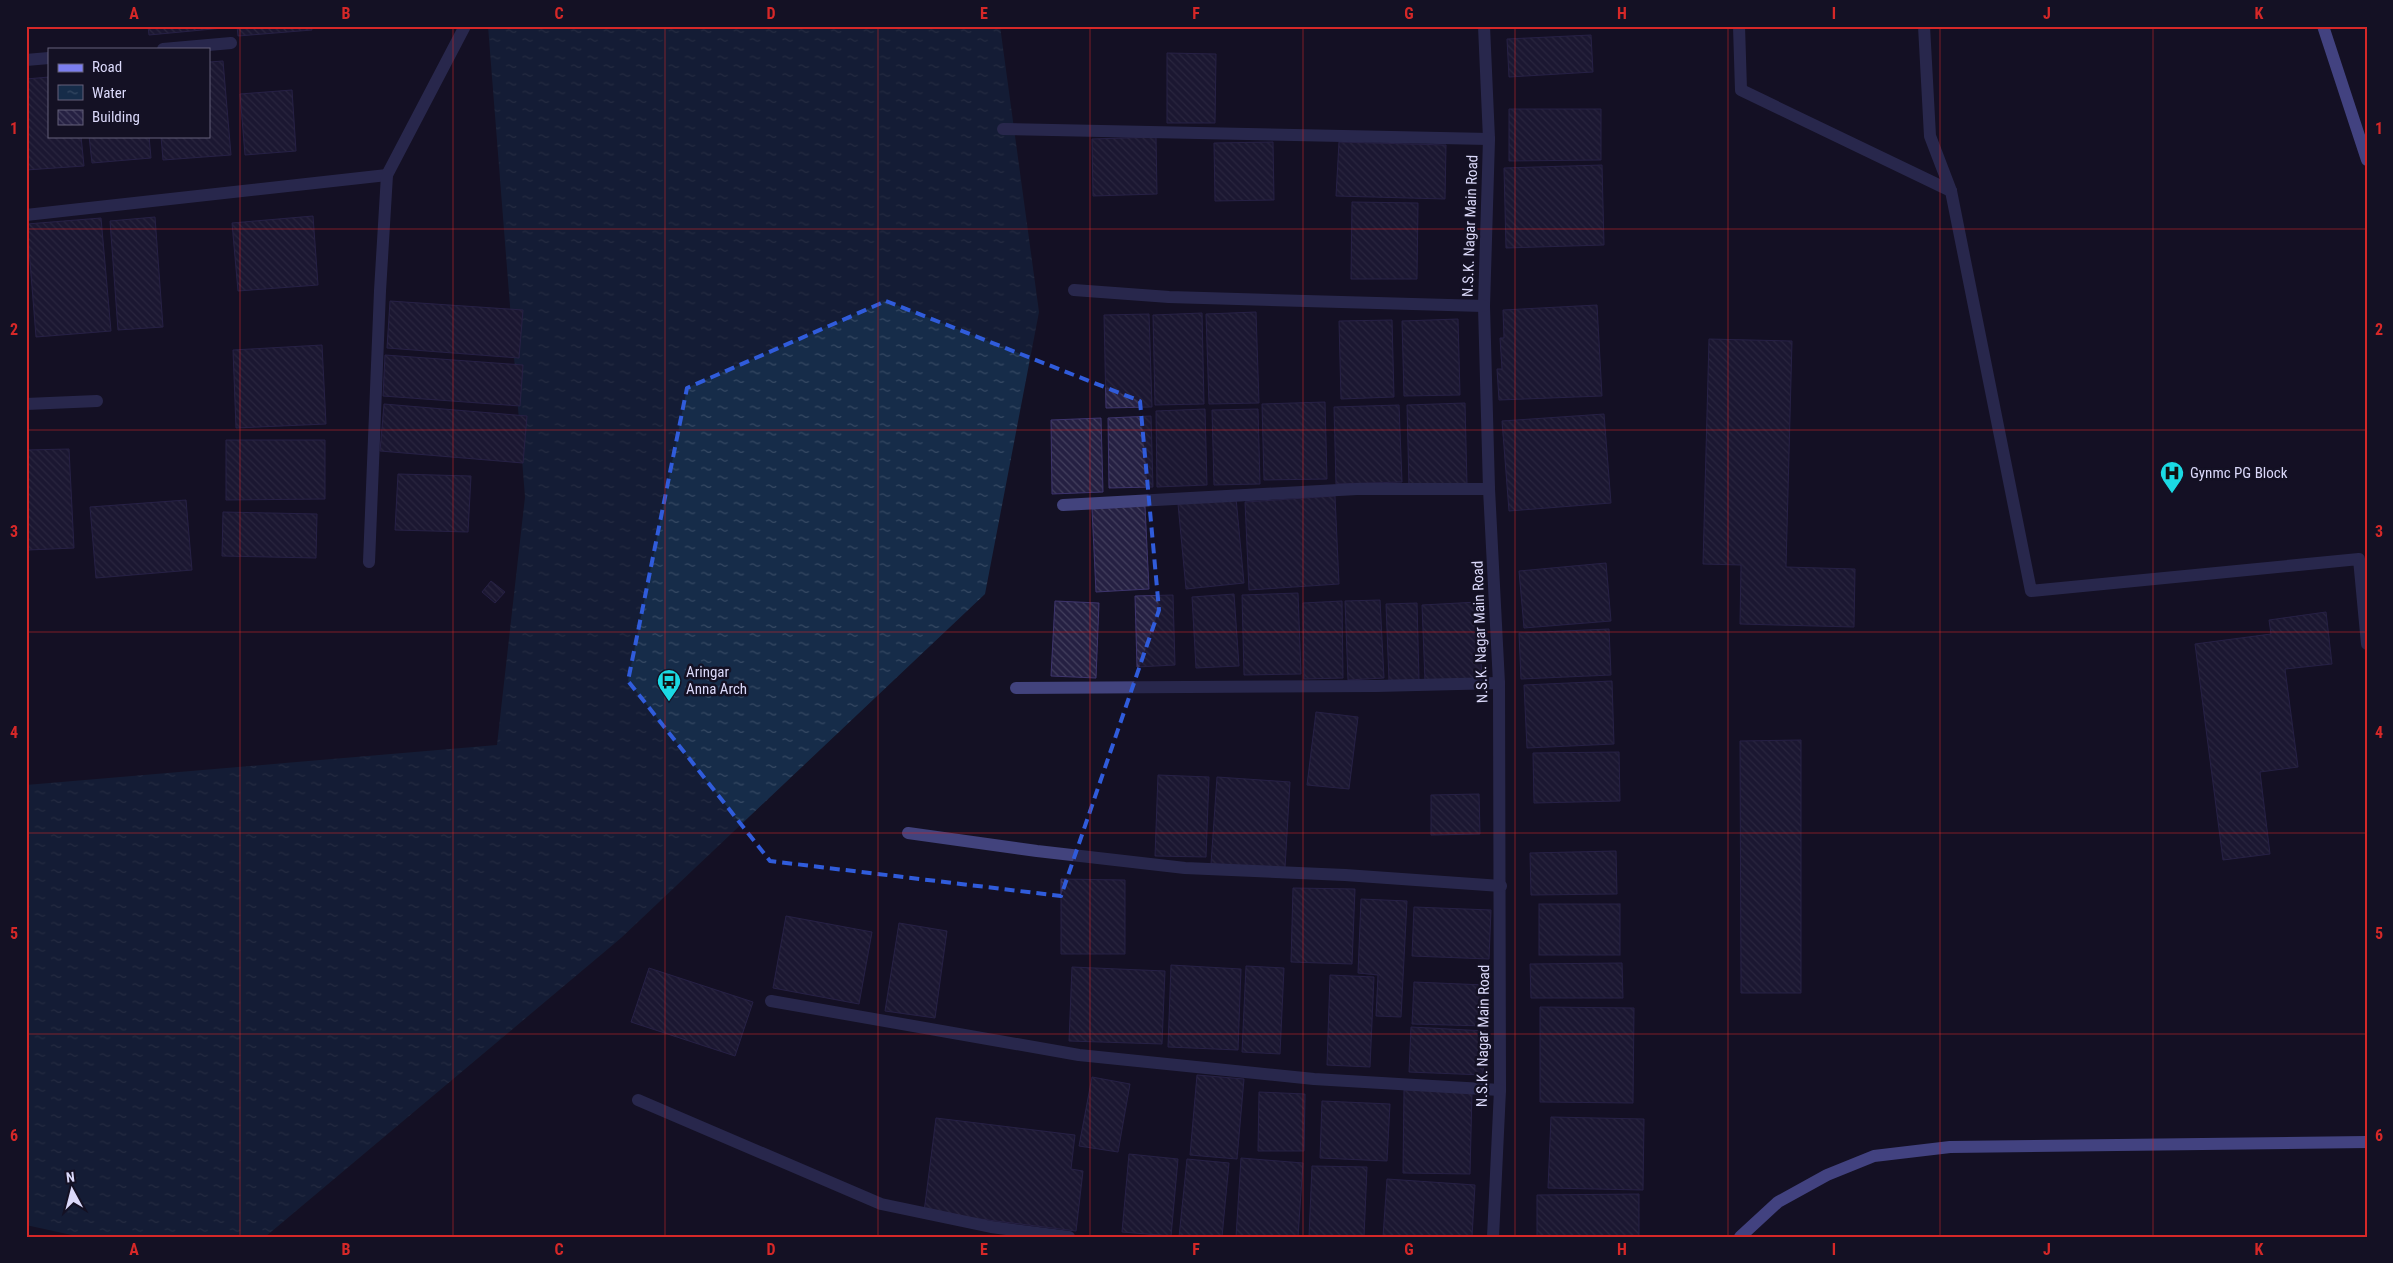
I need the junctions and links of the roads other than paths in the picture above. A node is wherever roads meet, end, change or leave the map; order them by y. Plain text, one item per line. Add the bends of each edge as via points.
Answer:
1 (466, 26) edge
2 (1484, 26) edge
3 (1739, 26) edge
4 (1924, 26) edge
5 (2323, 26) edge
6 (232, 43) dead end
7 (174, 48) edge
8 (48, 58) edge
9 (26, 60) edge
10 (1003, 130) dead end
11 (1489, 139) junction
12 (2367, 160) edge
13 (387, 175) junction
14 (1951, 191) junction
15 (26, 215) edge
16 (1074, 290) dead end
17 (1484, 306) junction
18 (97, 401) dead end
19 (26, 404) edge
20 (1489, 489) junction
21 (1063, 505) dead end
22 (369, 562) dead end
23 (2367, 644) edge
24 (1499, 683) junction
25 (1016, 688) dead end
26 (908, 833) dead end
27 (1501, 886) junction
28 (771, 1001) dead end
29 (1500, 1090) junction
30 (638, 1100) dead end
31 (2367, 1142) edge
32 (1069, 1237) edge
33 (1493, 1237) edge
34 (1740, 1237) edge

1 - 13 street
2 - 11 street, N.S.K. Nagar Main Road
3 - 14 street via 1742,90
4 - 14 street via 1930,136
5 - 12 main road
6 - 7 street
8 - 9 street
10 - 11 street
11 - 17 street, N.S.K. Nagar Main Road
13 - 15 street
13 - 22 street
14 - 23 street via 2031,591 2359,559
16 - 17 street via 1168,297
17 - 20 street, N.S.K. Nagar Main Road
18 - 19 street
20 - 21 street via 1356,490
20 - 24 street, N.S.K. Nagar Main Road
24 - 25 street
24 - 27 street, N.S.K. Nagar Main Road
26 - 27 street via 1185,868
27 - 29 street, N.S.K. Nagar Main Road
28 - 29 street via 1079,1055 1314,1079
29 - 33 street, N.S.K. Nagar Main Road
30 - 32 street via 881,1204 991,1227
31 - 34 main road via 1950,1147 1874,1156 1826,1175 1778,1202

